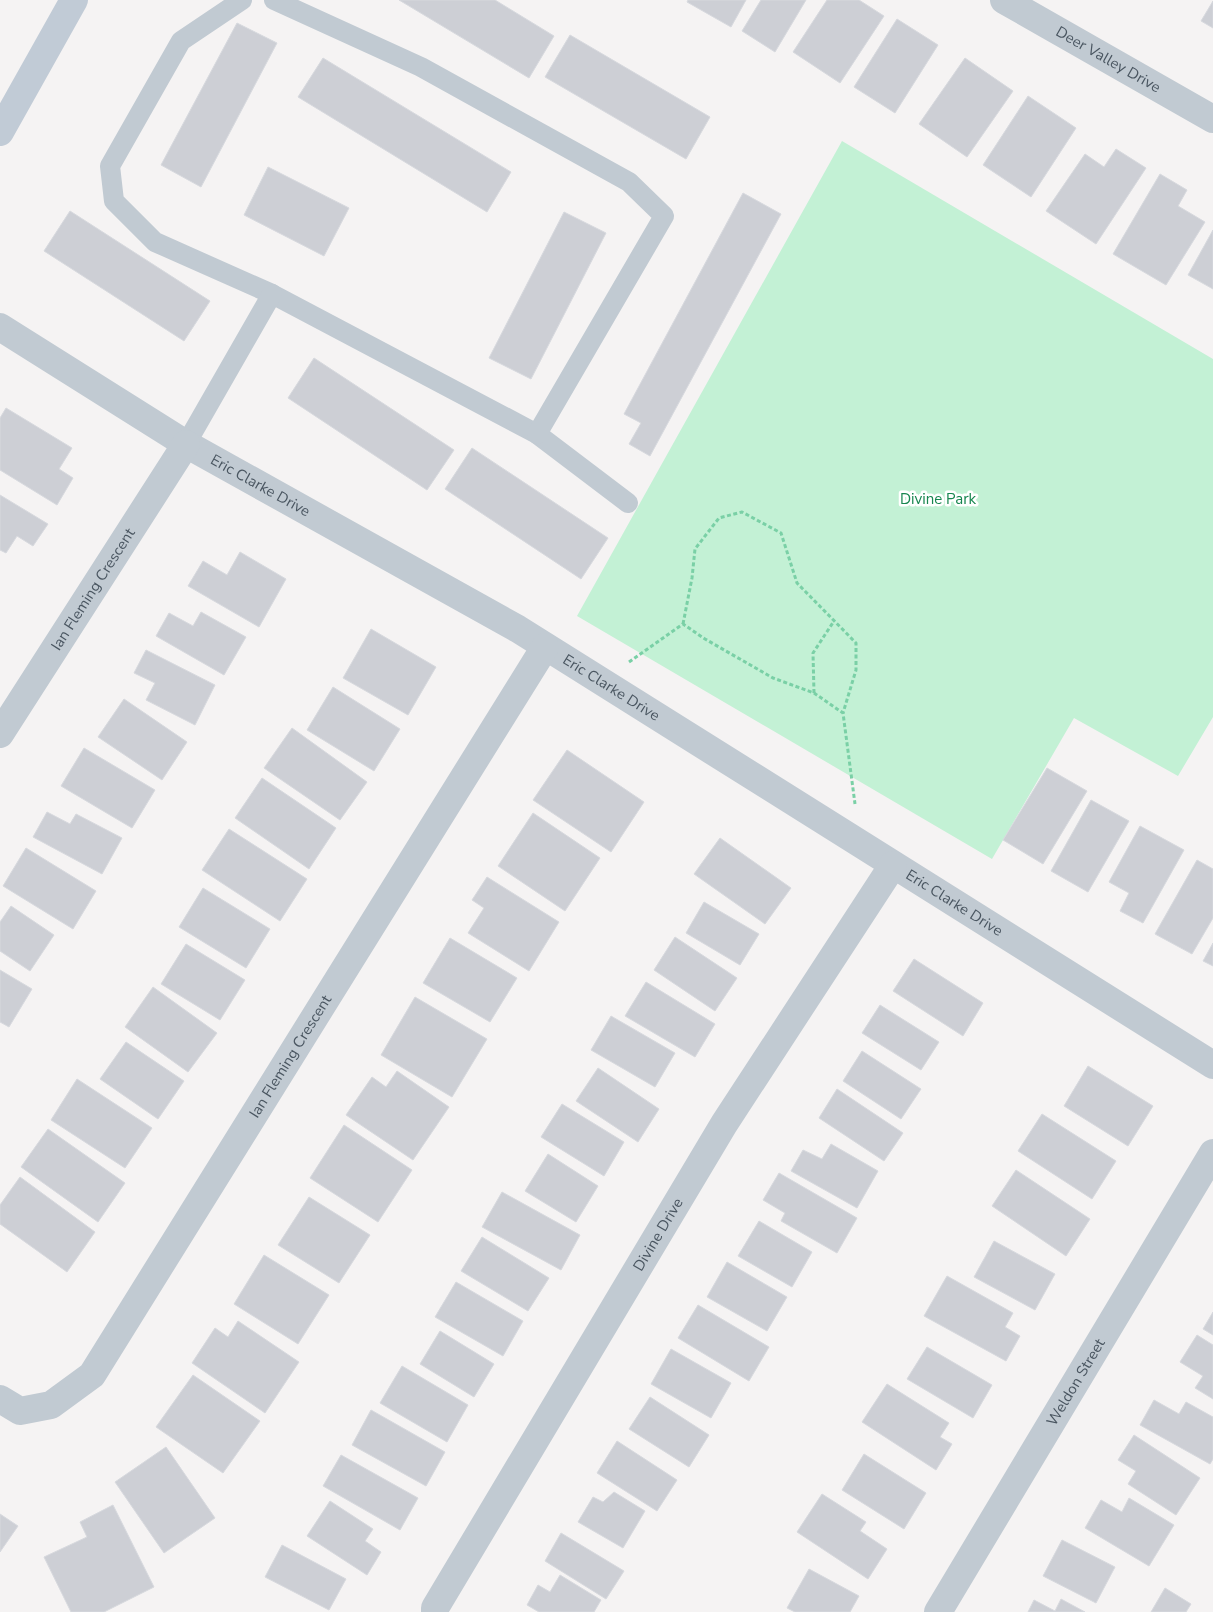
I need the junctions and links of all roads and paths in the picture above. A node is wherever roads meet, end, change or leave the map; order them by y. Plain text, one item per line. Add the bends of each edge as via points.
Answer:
1 (74, 0) edge
2 (242, 0) edge
3 (274, 0) edge
4 (1004, 0) edge
5 (1213, 119) edge
6 (0, 132) edge
7 (272, 294) junction
8 (0, 327) edge
9 (537, 434) junction
10 (186, 444) junction
11 (628, 503) dead end
12 (834, 621) junction
13 (682, 624) junction
14 (545, 647) junction
15 (602, 681) junction
16 (814, 693) junction
17 (843, 713) junction
18 (0, 734) edge
19 (861, 844) junction
20 (893, 865) junction
21 (1213, 1065) edge
22 (1213, 1153) edge
23 (0, 1399) edge
24 (435, 1612) edge
25 (938, 1612) edge

1 - 6 street
2 - 7 lane via 181,41 110,166 114,201 155,242
3 - 9 lane via 421,66 629,182 664,216
4 - 5 street, Deer Valley Drive
7 - 9 lane
7 - 10 lane
8 - 10 street, Eric Clarke Drive
9 - 11 lane
10 - 14 street, Eric Clarke Drive
10 - 18 street, Ian Fleming Crescent
12 - 13 path via 797,583 781,533 742,512 719,518 695,549
12 - 16 path via 814,653
12 - 17 path via 856,643 856,670
13 - 15 path
13 - 16 path via 773,678
14 - 15 street, Eric Clarke Drive
14 - 23 street, Ian Fleming Crescent via 92,1375 51,1405 20,1411
15 - 19 street, Eric Clarke Drive
16 - 17 path
17 - 19 path
19 - 20 street, Eric Clarke Drive
20 - 21 street, Eric Clarke Drive
20 - 24 street, Divine Drive via 724,1124
22 - 25 street, Weldon Street

